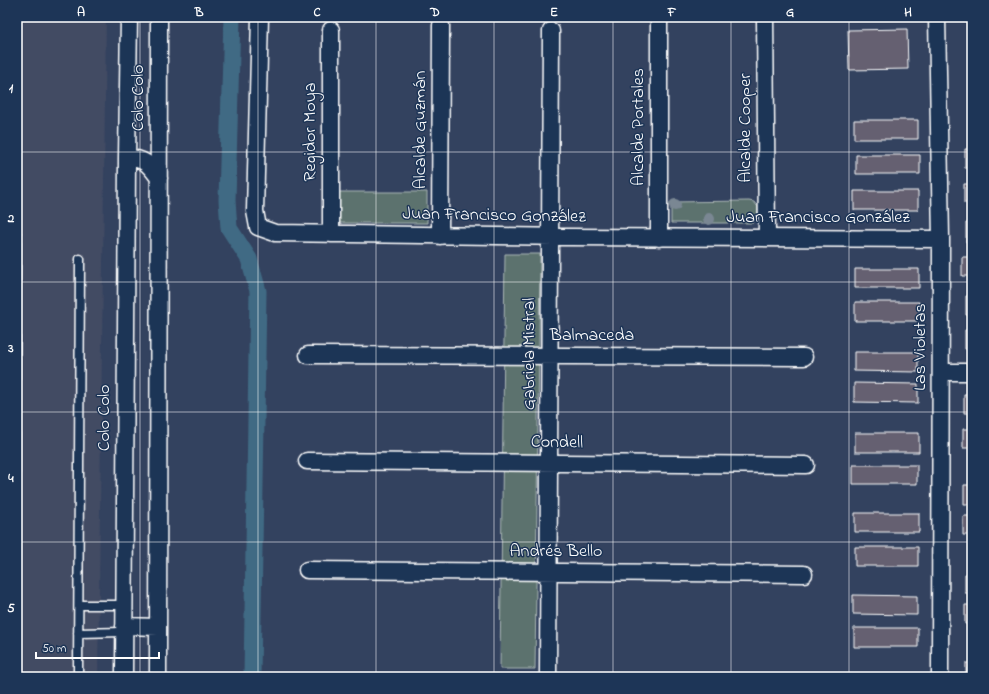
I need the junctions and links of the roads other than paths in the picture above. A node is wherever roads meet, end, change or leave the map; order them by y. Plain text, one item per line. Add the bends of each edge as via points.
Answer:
1 (129, 17) edge
2 (159, 17) edge
3 (260, 17) edge
4 (659, 17) edge
5 (765, 17) edge
6 (937, 17) edge
7 (441, 25) dead end
8 (331, 30) dead end
9 (551, 30) dead end
10 (127, 158) junction
11 (159, 178) junction
12 (331, 234) junction
13 (440, 236) junction
14 (550, 237) junction
15 (660, 238) junction
16 (767, 238) junction
17 (941, 239) junction
18 (80, 259) dead end
19 (308, 355) dead end
20 (550, 356) junction
21 (804, 357) dead end
22 (941, 372) junction
23 (972, 372) edge
24 (307, 461) dead end
25 (549, 463) junction
26 (806, 466) dead end
27 (307, 570) dead end
28 (549, 572) junction
29 (804, 574) dead end
30 (78, 605) junction
31 (124, 605) junction
32 (158, 626) junction
33 (124, 629) junction
34 (78, 633) junction
35 (78, 677) edge
36 (124, 677) edge
37 (158, 677) edge
38 (548, 677) edge
39 (940, 677) edge

1 - 10 street, Colo Colo
2 - 11 street, Colo Colo
3 - 12 street, Juan Francisco González via 255,211 258,227 275,233
4 - 15 street, Alcalde Portales
5 - 16 street, Alcalde Cooper
6 - 17 street, Las Violetas
7 - 13 street, Alcalde Guzmán
8 - 12 street, Regidor Moya
9 - 14 street, Gabriela Mistral
10 - 11 street via 146,162
10 - 31 street, Colo Colo
11 - 32 street, Colo Colo
12 - 13 street, Juan Francisco González
13 - 14 street, Juan Francisco González
14 - 15 street, Juan Francisco González
14 - 20 street, Gabriela Mistral
15 - 16 street, Juan Francisco González
16 - 17 street, Juan Francisco González
17 - 22 street, Las Violetas
18 - 30 lane
19 - 20 street, Balmaceda
20 - 21 street, Balmaceda
20 - 25 street, Gabriela Mistral
22 - 23 street
22 - 39 street, Las Violetas
24 - 25 street, Condell
25 - 26 street, Condell
25 - 28 street, Gabriela Mistral
27 - 28 street, Andrés Bello
28 - 29 street, Andrés Bello
28 - 38 street, Gabriela Mistral
30 - 31 lane
30 - 34 lane
31 - 33 street, Colo Colo
32 - 33 street
32 - 37 street, Colo Colo
33 - 34 lane
33 - 36 street, Colo Colo
34 - 35 lane

